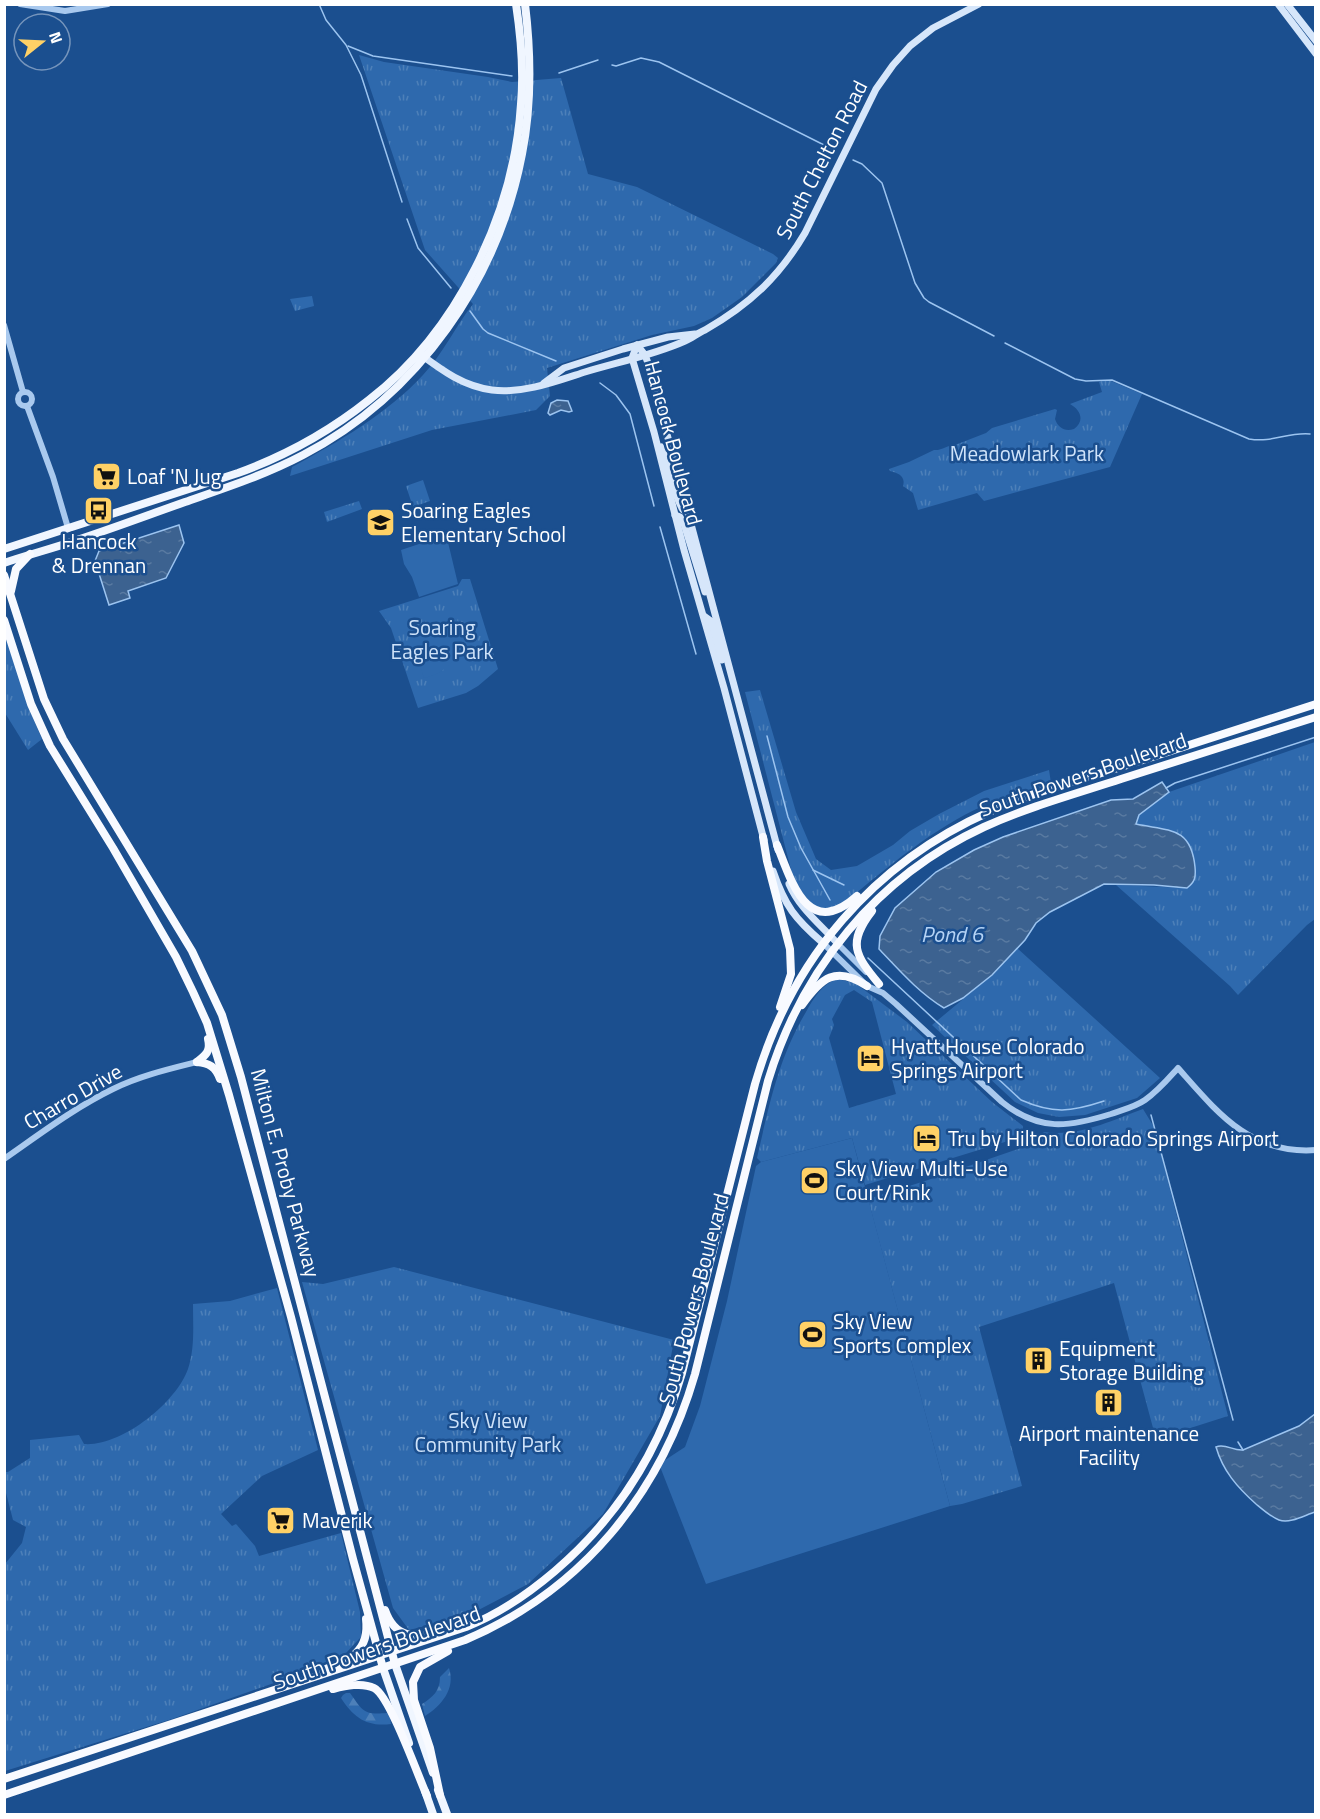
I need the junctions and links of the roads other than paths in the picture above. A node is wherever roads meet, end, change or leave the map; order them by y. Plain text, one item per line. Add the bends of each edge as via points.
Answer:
1 (20, 4) edge
2 (108, 4) edge
3 (516, 4) edge
4 (525, 4) edge
5 (980, 4) edge
6 (1278, 4) edge
7 (1287, 4) edge
8 (963, 8) edge
9 (1316, 41) edge
10 (1316, 54) edge
11 (4, 325) edge
12 (697, 334) junction
13 (636, 345) junction
14 (645, 355) junction
15 (422, 356) junction
16 (632, 358) junction
17 (540, 386) junction
18 (23, 392) junction
19 (27, 406) junction
20 (654, 432) junction
21 (688, 511) junction
22 (675, 515) junction
23 (68, 528) junction
24 (4, 549) edge
25 (30, 554) junction
26 (4, 563) edge
27 (4, 575) edge
28 (10, 593) junction
29 (703, 615) junction
30 (715, 617) junction
31 (4, 621) edge
32 (734, 686) junction
33 (724, 688) junction
34 (1316, 704) edge
35 (1316, 717) edge
36 (753, 757) junction
37 (763, 837) junction
38 (777, 845) junction
39 (918, 851) junction
40 (902, 879) junction
41 (830, 934) junction
42 (823, 943) junction
43 (838, 944) junction
44 (831, 952) junction
45 (186, 976) junction
46 (879, 984) junction
47 (867, 986) junction
48 (883, 993) junction
49 (783, 1037) junction
50 (765, 1052) junction
51 (197, 1062) junction
52 (229, 1095) junction
53 (1316, 1150) edge
54 (4, 1159) edge
55 (359, 1527) junction
56 (353, 1559) junction
57 (507, 1607) junction
58 (485, 1632) junction
59 (392, 1652) junction
60 (380, 1656) junction
61 (395, 1664) junction
62 (384, 1668) junction
63 (282, 1701) junction
64 (220, 1709) junction
65 (4, 1779) edge
66 (4, 1795) edge
67 (440, 1795) junction
68 (427, 1796) junction
69 (433, 1815) edge
70 (447, 1815) edge

1 - 2 street via 65,11
3 - 15 main road via 521,104 507,185 477,264
4 - 15 main road via 530,87 524,146 514,190 481,272 453,321
5 - 8 main road, South Chelton Road
6 - 10 main road
7 - 9 main road
8 - 12 main road, South Chelton Road via 920,38 886,74 789,260 744,305
11 - 18 street
12 - 13 main road, South Chelton Road
12 - 14 main road, South Chelton Road
13 - 14 main road, Hancock Boulevard
13 - 16 main road, Hancock Boulevard
13 - 17 main road, South Chelton Road via 564,368
14 - 16 main road, South Chelton Road
14 - 21 main road, Hancock Boulevard
15 - 17 main road, South Chelton Road via 446,374 477,387 505,391
15 - 23 main road via 337,423 284,454 238,473
15 - 25 main road via 405,380 377,406 303,455 238,484
16 - 17 main road, South Chelton Road
16 - 20 main road, Hancock Boulevard
18 - 19 street via 32,397
18 - 19 street via 18,402
19 - 23 street
20 - 21 main road via 679,503
20 - 22 main road, Hancock Boulevard
21 - 30 main road, Hancock Boulevard
22 - 29 main road, Hancock Boulevard
22 - 30 main road via 684,524
23 - 24 main road
25 - 26 main road
25 - 28 highway via 16,569
27 - 28 highway, Milton E. Proby Parkway
28 - 55 highway, Milton E. Proby Parkway via 44,699 63,739 177,926 222,1015
29 - 32 main road via 711,621 727,679
29 - 33 main road, Hancock Boulevard
30 - 32 main road, Hancock Boulevard
31 - 45 highway, Milton E. Proby Parkway via 31,704 50,746
32 - 33 main road
32 - 36 main road, Hancock Boulevard
33 - 36 main road via 732,694
33 - 37 main road, Hancock Boulevard
34 - 39 highway, South Powers Boulevard via 1008,804
35 - 40 highway, South Powers Boulevard via 1011,816 947,846
36 - 38 main road, Hancock Boulevard
37 - 42 main road, Hancock Boulevard via 787,907
37 - 50 highway via 791,966
38 - 39 highway via 804,901 815,910 828,913 845,906
38 - 41 main road, Hancock Boulevard via 795,895
39 - 41 highway, South Powers Boulevard via 863,896
40 - 43 highway, South Powers Boulevard via 870,907
40 - 46 highway via 861,926 855,944 858,957
41 - 42 highway, South Powers Boulevard
41 - 43 main road, Hancock Boulevard
42 - 44 street
42 - 50 highway, South Powers Boulevard via 794,988
43 - 44 highway, South Powers Boulevard
43 - 46 street
44 - 47 street
44 - 49 highway, South Powers Boulevard
45 - 51 highway via 209,1042 207,1054
45 - 52 highway, Milton E. Proby Parkway via 207,1023
46 - 48 street
47 - 48 street
47 - 49 highway via 846,975 825,980 806,999
48 - 53 street via 1018,1114 1058,1125 1077,1124 1145,1100 1178,1068 1226,1120 1244,1133 1272,1146
49 - 58 highway, South Powers Boulevard via 768,1082 695,1374 667,1448 634,1504 595,1551 564,1580
50 - 57 highway, South Powers Boulevard via 682,1373 658,1438 632,1485 598,1530 550,1575
51 - 52 highway via 216,1069 223,1090
51 - 54 street, Charro Drive via 114,1088
52 - 56 highway, Milton E. Proby Parkway
55 - 57 highway via 387,1616 402,1633 435,1633
55 - 59 highway, Milton E. Proby Parkway
56 - 60 highway, Milton E. Proby Parkway
56 - 64 highway via 367,1627 367,1637 358,1651 333,1666
57 - 59 highway, South Powers Boulevard via 466,1627
58 - 61 highway, South Powers Boulevard
58 - 67 highway via 425,1663 414,1677 414,1700
59 - 60 highway, South Powers Boulevard
59 - 61 highway, Milton E. Proby Parkway
60 - 62 highway, Milton E. Proby Parkway
60 - 64 highway, South Powers Boulevard
61 - 62 highway, South Powers Boulevard
61 - 67 main road, Milton E. Proby Parkway
62 - 63 highway, South Powers Boulevard
62 - 68 main road, Milton E. Proby Parkway
63 - 66 highway, South Powers Boulevard
63 - 68 highway via 355,1685 374,1688 392,1711
64 - 65 highway, South Powers Boulevard
67 - 70 main road, Milton E. Proby Parkway
68 - 69 main road, Milton E. Proby Parkway

